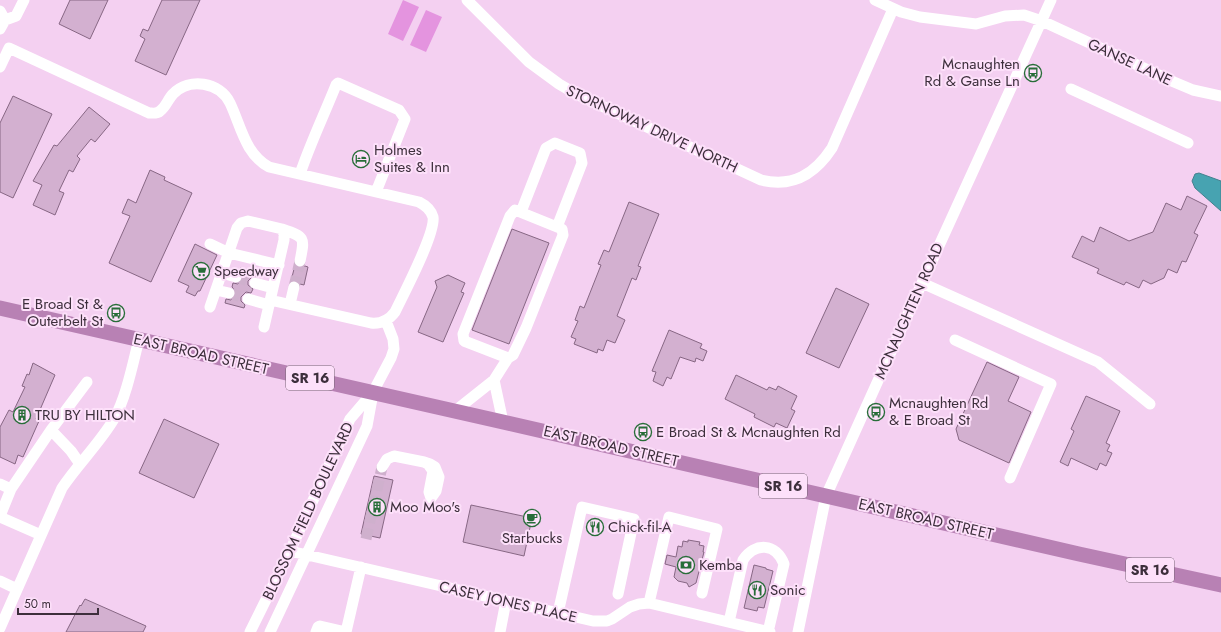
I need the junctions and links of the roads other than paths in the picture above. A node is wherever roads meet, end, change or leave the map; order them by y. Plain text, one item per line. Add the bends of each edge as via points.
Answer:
1 (24, 0) edge
2 (467, 0) edge
3 (875, 0) edge
4 (1051, 0) edge
5 (893, 8) junction
6 (2, 20) edge
7 (1042, 21) junction
8 (4, 46) edge
9 (0, 67) edge
10 (1071, 88) dead end
11 (1221, 96) edge
12 (1188, 143) dead end
13 (300, 174) junction
14 (376, 192) junction
15 (522, 212) junction
16 (557, 227) junction
17 (282, 229) junction
18 (210, 244) dead end
19 (229, 253) junction
20 (300, 260) tunnel mouth
21 (279, 265) junction
22 (222, 273) junction
23 (236, 277) tunnel mouth
24 (255, 283) tunnel mouth
25 (922, 283) junction
26 (294, 287) tunnel mouth
27 (273, 288) junction
28 (216, 290) junction
29 (229, 293) tunnel mouth
30 (248, 299) tunnel mouth
31 (269, 303) junction
32 (290, 304) junction
33 (210, 307) dead end
34 (0, 308) edge
35 (386, 321) junction
36 (264, 327) dead end
37 (138, 339) junction
38 (955, 340) dead end
39 (508, 358) junction
40 (494, 380) junction
41 (87, 382) dead end
42 (373, 392) junction
43 (1150, 404) dead end
44 (455, 411) junction
45 (504, 422) junction
46 (51, 430) junction
47 (80, 464) junction
48 (382, 468) tunnel mouth
49 (1010, 478) dead end
50 (0, 484) edge
51 (11, 489) junction
52 (826, 496) junction
53 (431, 498) dead end
54 (0, 517) edge
55 (41, 535) junction
56 (290, 551) junction
57 (306, 554) junction
58 (361, 567) junction
59 (0, 581) edge
60 (1221, 585) edge
61 (17, 589) junction
62 (702, 593) dead end
63 (618, 594) dead end
64 (506, 601) junction
65 (649, 603) junction
66 (558, 613) junction
67 (729, 622) junction
68 (0, 628) edge
69 (250, 632) edge
70 (270, 632) edge
71 (316, 632) edge
72 (346, 632) edge
73 (500, 632) edge
74 (769, 632) edge
75 (798, 632) edge

1 - 6 street via 16,16
2 - 5 street, STORNOWAY DRIVE NORTH via 529,62 576,94 762,180 774,183 796,180 808,174 824,160 832,148
3 - 5 street, GANSE LANE
4 - 7 street, MCNAUGHTEN ROAD
5 - 7 street, GANSE LANE via 920,16 976,24 1005,16 1024,15
7 - 11 street, GANSE LANE via 1193,90
7 - 25 street, MCNAUGHTEN ROAD
8 - 9 street
8 - 13 street via 148,113 161,111 179,88 193,84 213,87 226,97 253,155 262,164
10 - 12 street
13 - 14 street
13 - 14 street via 338,83 399,110 404,119
14 - 35 street via 418,202 426,206 433,218 431,234 395,312
15 - 16 street
15 - 16 street via 546,148 555,143 580,153 582,163
15 - 39 street via 515,210 510,216 462,334 464,341
16 - 39 street via 562,229 563,235 526,328 513,355
17 - 19 street via 248,221 241,223
17 - 20 street via 302,238 304,244
17 - 21 street via 284,240
18 - 19 street
19 - 21 street
19 - 22 street
21 - 27 street
22 - 23 street
22 - 28 street
24 - 27 street
25 - 43 street via 1098,362
25 - 52 street, MCNAUGHTEN ROAD
26 - 32 street
27 - 31 street
28 - 29 street
28 - 33 street
30 - 31 street
31 - 32 street
31 - 36 street
32 - 35 street via 376,324
34 - 37 highway, EAST BROAD STREET / SR 16
35 - 42 street via 394,349
37 - 42 highway, EAST BROAD STREET / SR 16
37 - 47 street via 115,418
38 - 49 street via 1051,384
39 - 40 street
40 - 44 street
40 - 45 street
41 - 46 street
42 - 44 highway, EAST BROAD STREET / SR 16
42 - 56 street, BLOSSOM FIELD BOULEVARD via 350,419
42 - 57 street, BLOSSOM FIELD BOULEVARD via 367,426
44 - 45 highway, EAST BROAD STREET / SR 16
45 - 52 highway, EAST BROAD STREET / SR 16
46 - 47 street via 71,450
46 - 51 street
47 - 55 street via 62,488
48 - 53 street via 387,458 394,456 430,464 438,472 436,491
50 - 51 street
51 - 54 street
52 - 60 highway, EAST BROAD STREET / SR 16
52 - 75 street, MCNAUGHTEN ROAD
54 - 55 street
55 - 61 street
56 - 57 street, CASEY JONES PLACE
56 - 69 street, BLOSSOM FIELD BOULEVARD
57 - 58 street, CASEY JONES PLACE
57 - 70 street, BLOSSOM FIELD BOULEVARD
58 - 64 street, CASEY JONES PLACE
58 - 72 street
59 - 61 street
61 - 68 street
62 - 65 street via 717,529 669,518
63 - 66 street via 634,518 582,507
64 - 66 street, CASEY JONES PLACE
64 - 73 street
65 - 66 street, CASEY JONES PLACE via 630,607 607,621 593,621
65 - 67 street, CASEY JONES PLACE
67 - 74 street, CASEY JONES PLACE
67 - 74 street via 744,560 753,549 760,547 774,550 781,556 784,564
71 - 72 street via 320,626

